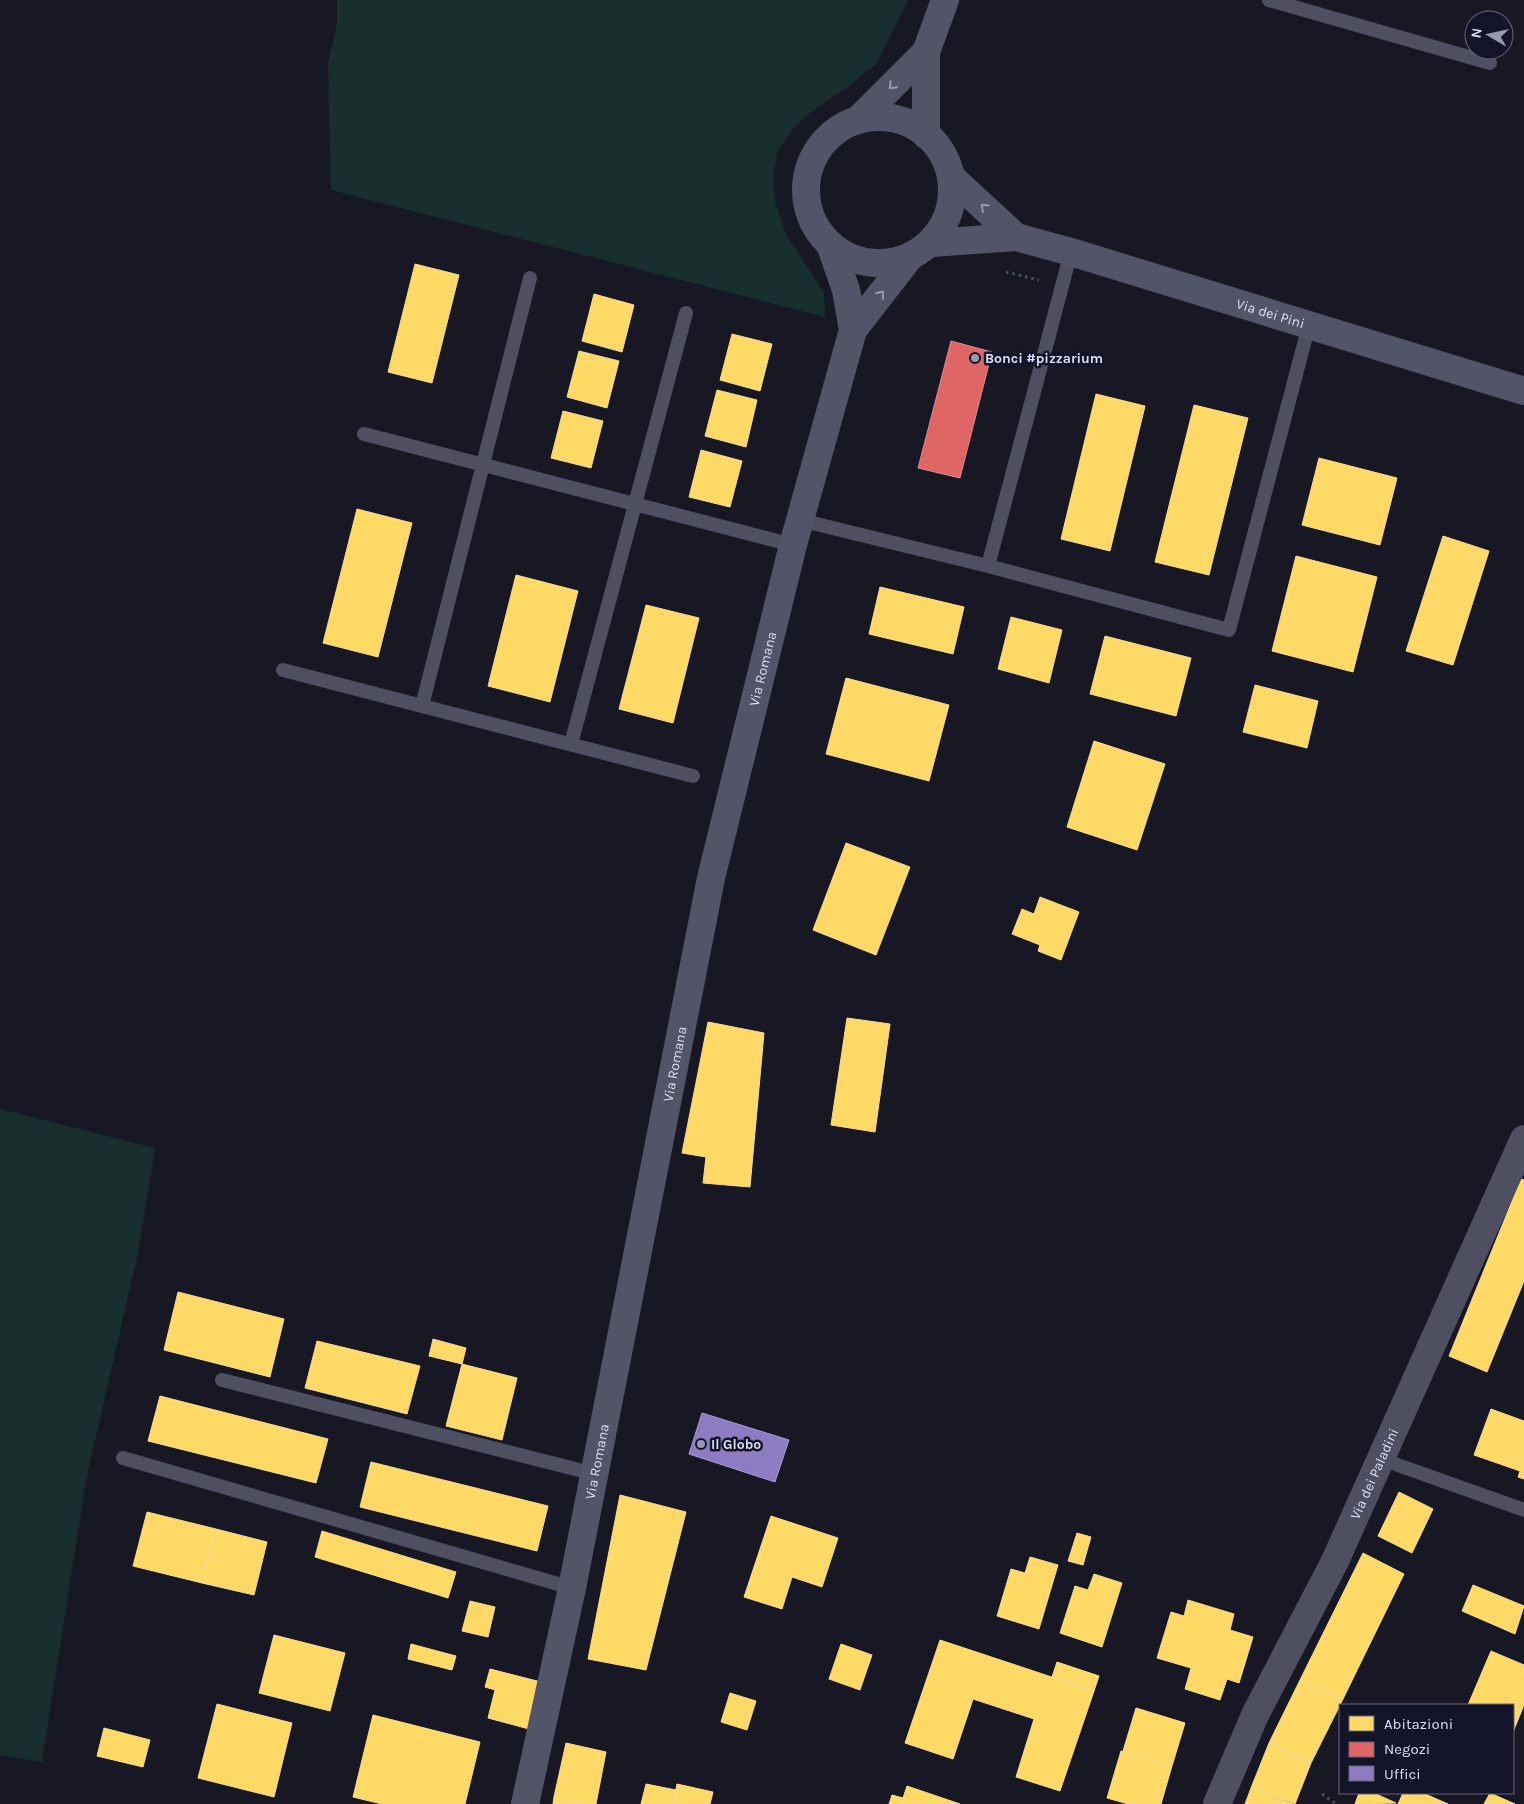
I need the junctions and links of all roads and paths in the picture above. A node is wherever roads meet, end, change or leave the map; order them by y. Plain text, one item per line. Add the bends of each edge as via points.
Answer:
1 (945, 0) edge
2 (1269, 0) edge
3 (926, 52) junction
4 (1490, 63) dead end
5 (858, 120) junction
6 (926, 135) junction
7 (951, 176) junction
8 (1016, 237) junction
9 (932, 243) junction
10 (830, 244) junction
11 (1071, 252) junction
12 (908, 258) junction
13 (998, 270) dead end
14 (530, 278) dead end
15 (1061, 285) junction
16 (686, 313) dead end
17 (1309, 325) junction
18 (853, 330) junction
19 (1524, 391) edge
20 (364, 434) dead end
21 (483, 465) junction
22 (635, 505) junction
23 (796, 532) junction
24 (988, 566) junction
25 (283, 670) dead end
26 (422, 706) junction
27 (571, 744) junction
28 (693, 776) dead end
29 (1524, 1139) edge
30 (1518, 1166) edge
31 (222, 1380) dead end
32 (123, 1458) dead end
33 (1381, 1459) junction
34 (595, 1474) junction
35 (1524, 1510) edge
36 (572, 1588) junction
37 (1322, 1794) dead end
38 (525, 1804) edge
39 (1217, 1804) edge
40 (1336, 1804) edge

1 - 3 main road
2 - 4 lane
3 -> 5 main road
3 - 6 main road
5 - 6 main road via 890,117 902,120
5 - 10 main road via 832,134 816,156 807,181 811,212 819,231
6 - 7 main road via 943,157
8 -> 7 main road
7 - 9 main road via 949,211
8 - 9 main road
8 - 11 main road, Via dei Pini
9 - 12 main road
10 - 12 main road via 868,262
10 - 18 main road via 846,290
11 - 15 lane
11 - 17 main road, Via dei Pini
18 -> 12 main road
13 - 15 path
14 - 21 lane
15 - 24 lane
16 - 22 lane
17 - 19 main road, Via dei Pini
17 - 24 lane via 1229,630
18 - 23 main road, Via Romana
20 - 21 lane
21 - 22 lane
21 - 26 lane
22 - 23 lane
22 - 27 lane
23 - 24 lane
23 - 34 main road, Via Romana via 710,878
25 - 26 lane
26 - 27 lane
27 - 28 lane
29 - 30 street, Via dei Paladini
30 - 33 street, Via dei Paladini
31 - 34 lane
32 - 36 lane
33 - 35 lane
33 - 39 street, Via dei Paladini via 1335,1561 1255,1715
34 - 36 main road, Via Romana
36 - 38 main road, Via Romana
37 - 40 path

